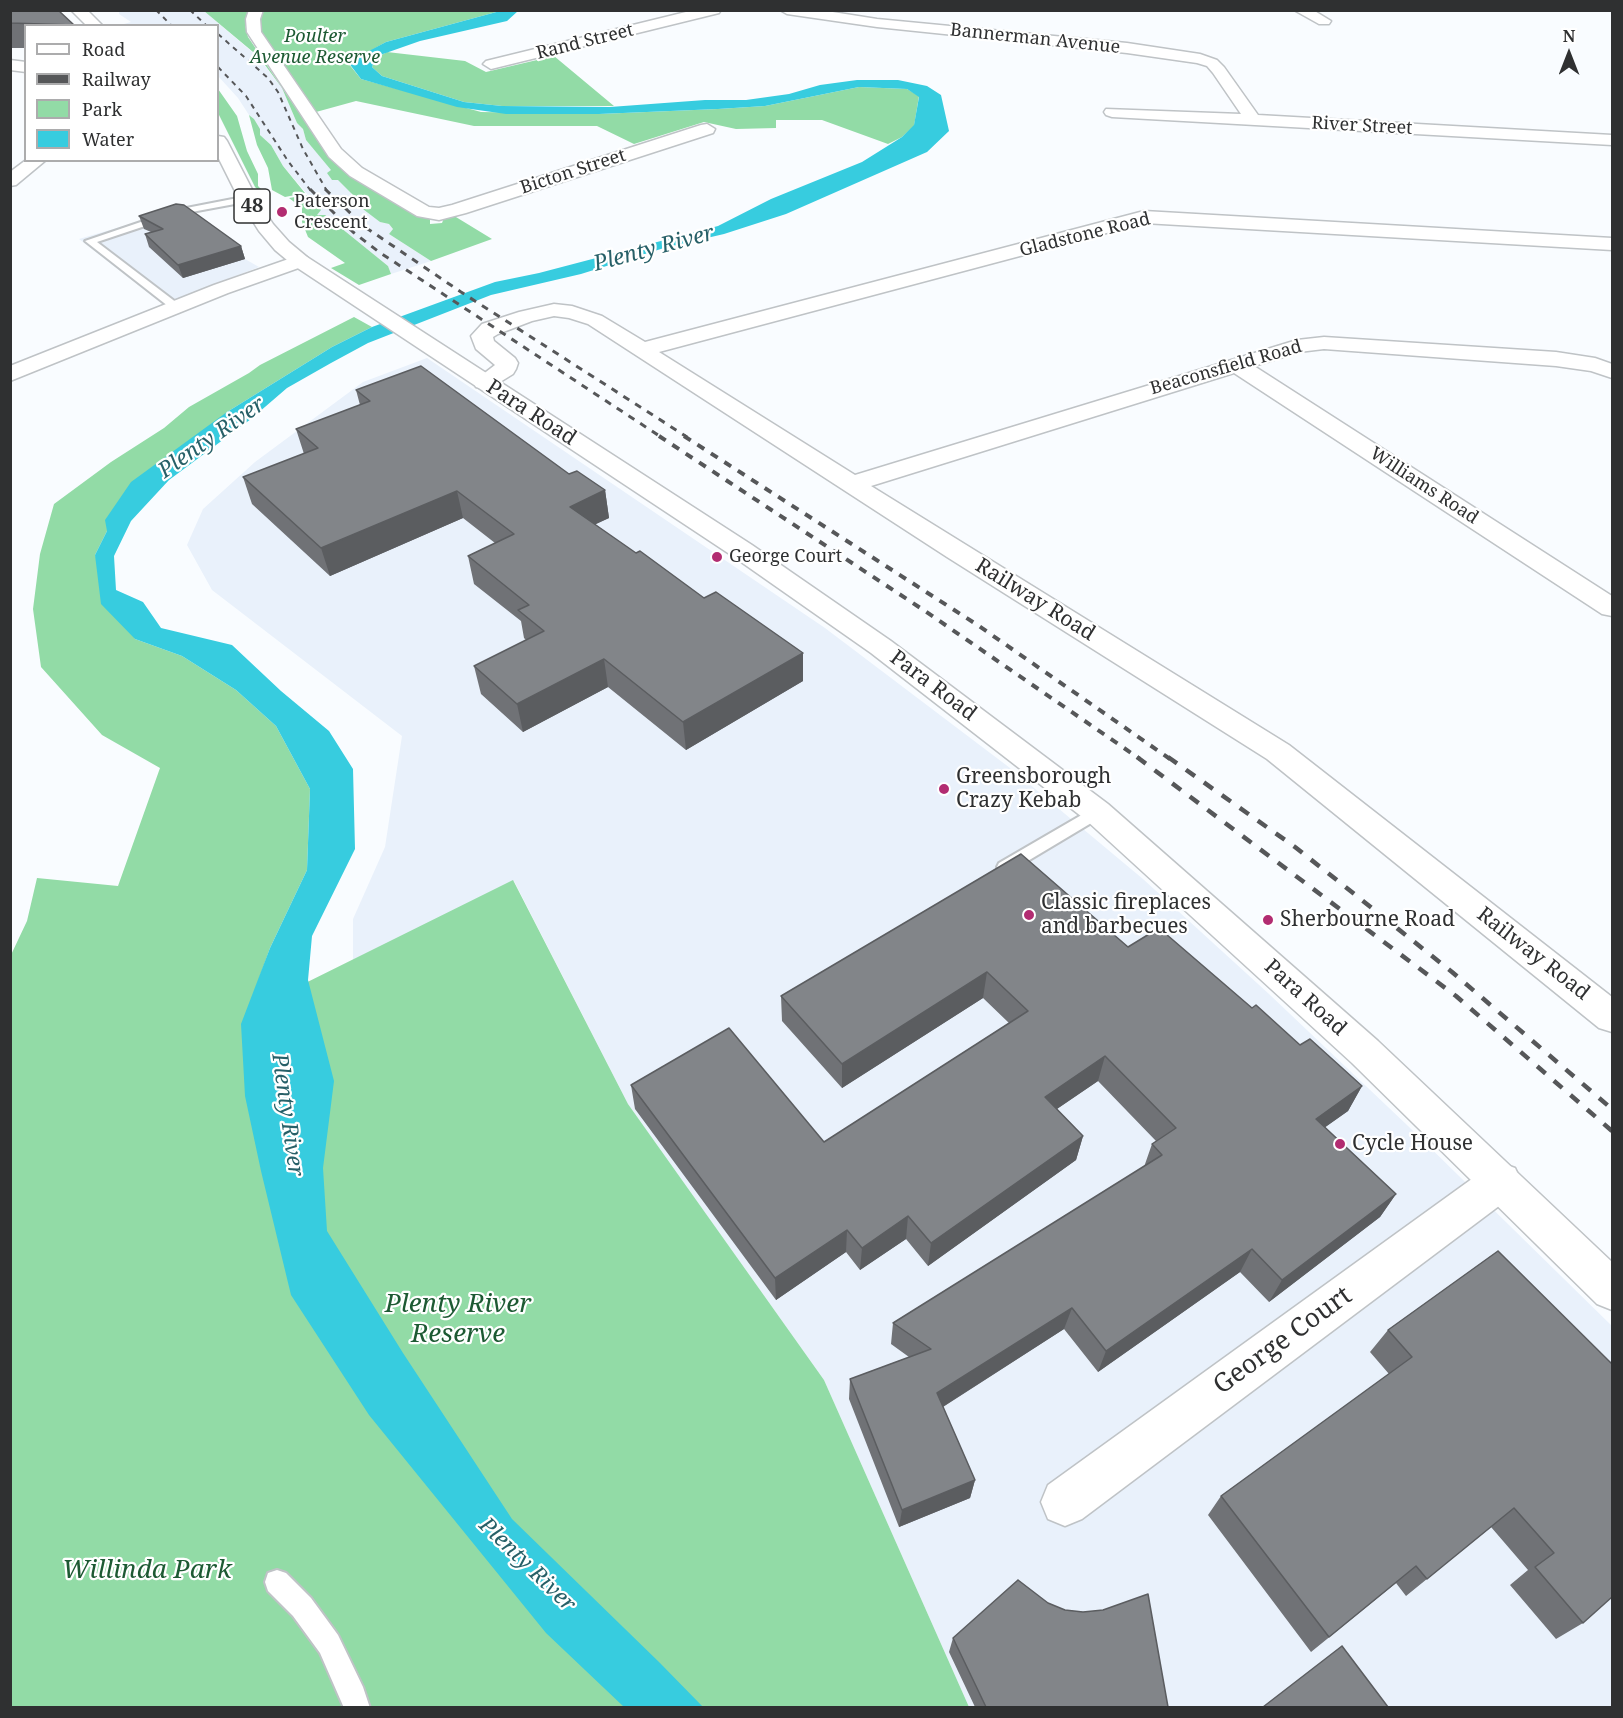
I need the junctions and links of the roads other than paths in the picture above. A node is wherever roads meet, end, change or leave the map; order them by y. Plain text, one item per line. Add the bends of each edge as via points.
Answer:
1 (78, 10) edge
2 (256, 10) edge
3 (714, 10) edge
4 (787, 10) edge
5 (1301, 10) edge
6 (1324, 21) dead end
7 (94, 24) edge
8 (491, 64) dead end
9 (1112, 113) dead end
10 (1253, 120) junction
11 (707, 129) dead end
12 (1612, 140) edge
13 (219, 143) edge
14 (24, 160) edge
15 (35, 162) edge
16 (10, 170) edge
17 (10, 182) edge
18 (248, 200) junction
19 (1612, 244) edge
20 (300, 261) junction
21 (177, 308) junction
22 (640, 350) junction
23 (1235, 364) junction
24 (1612, 370) edge
25 (10, 374) edge
26 (484, 382) junction
27 (852, 484) junction
28 (1612, 609) edge
29 (1097, 812) junction
30 (992, 874) edge
31 (1612, 1017) edge
32 (1502, 1181) junction
33 (1612, 1290) edge
34 (1065, 1502) dead end
35 (277, 1582) dead end
36 (357, 1707) edge

1 - 7 street
2 - 11 street, Bicton Street via 254,32 335,153 356,172 438,218
3 - 8 street, Rand Street
4 - 10 street, Bannerman Avenue via 1200,59 1219,70
5 - 6 street
9 - 10 street, River Street
10 - 12 street, River Street
13 - 18 street, Para Road / 48
14 - 16 street
15 - 17 street
18 - 20 street, Para Road / 48 via 273,236
18 - 21 lane via 179,212 90,242
19 - 22 street, Gladstone Road via 1144,217
20 - 21 street
20 - 26 street, Para Road / 48
21 - 25 street
22 - 26 street, Railway Road via 589,317 562,311 537,313 484,333 484,344 507,363 505,369
22 - 27 street, Railway Road
23 - 24 street, Beaconsfield Road via 1282,349 1324,343 1556,359
23 - 27 street, Beaconsfield Road
23 - 28 street, Williams Road
26 - 29 street, Para Road / 48 via 743,551 872,641
27 - 31 street, Railway Road via 1278,752
29 - 30 lane
29 - 32 street, Para Road / 48 via 1365,1052
32 - 33 street, Para Road / 48
32 - 34 street, George Court
35 - 36 lane via 302,1607 329,1644

